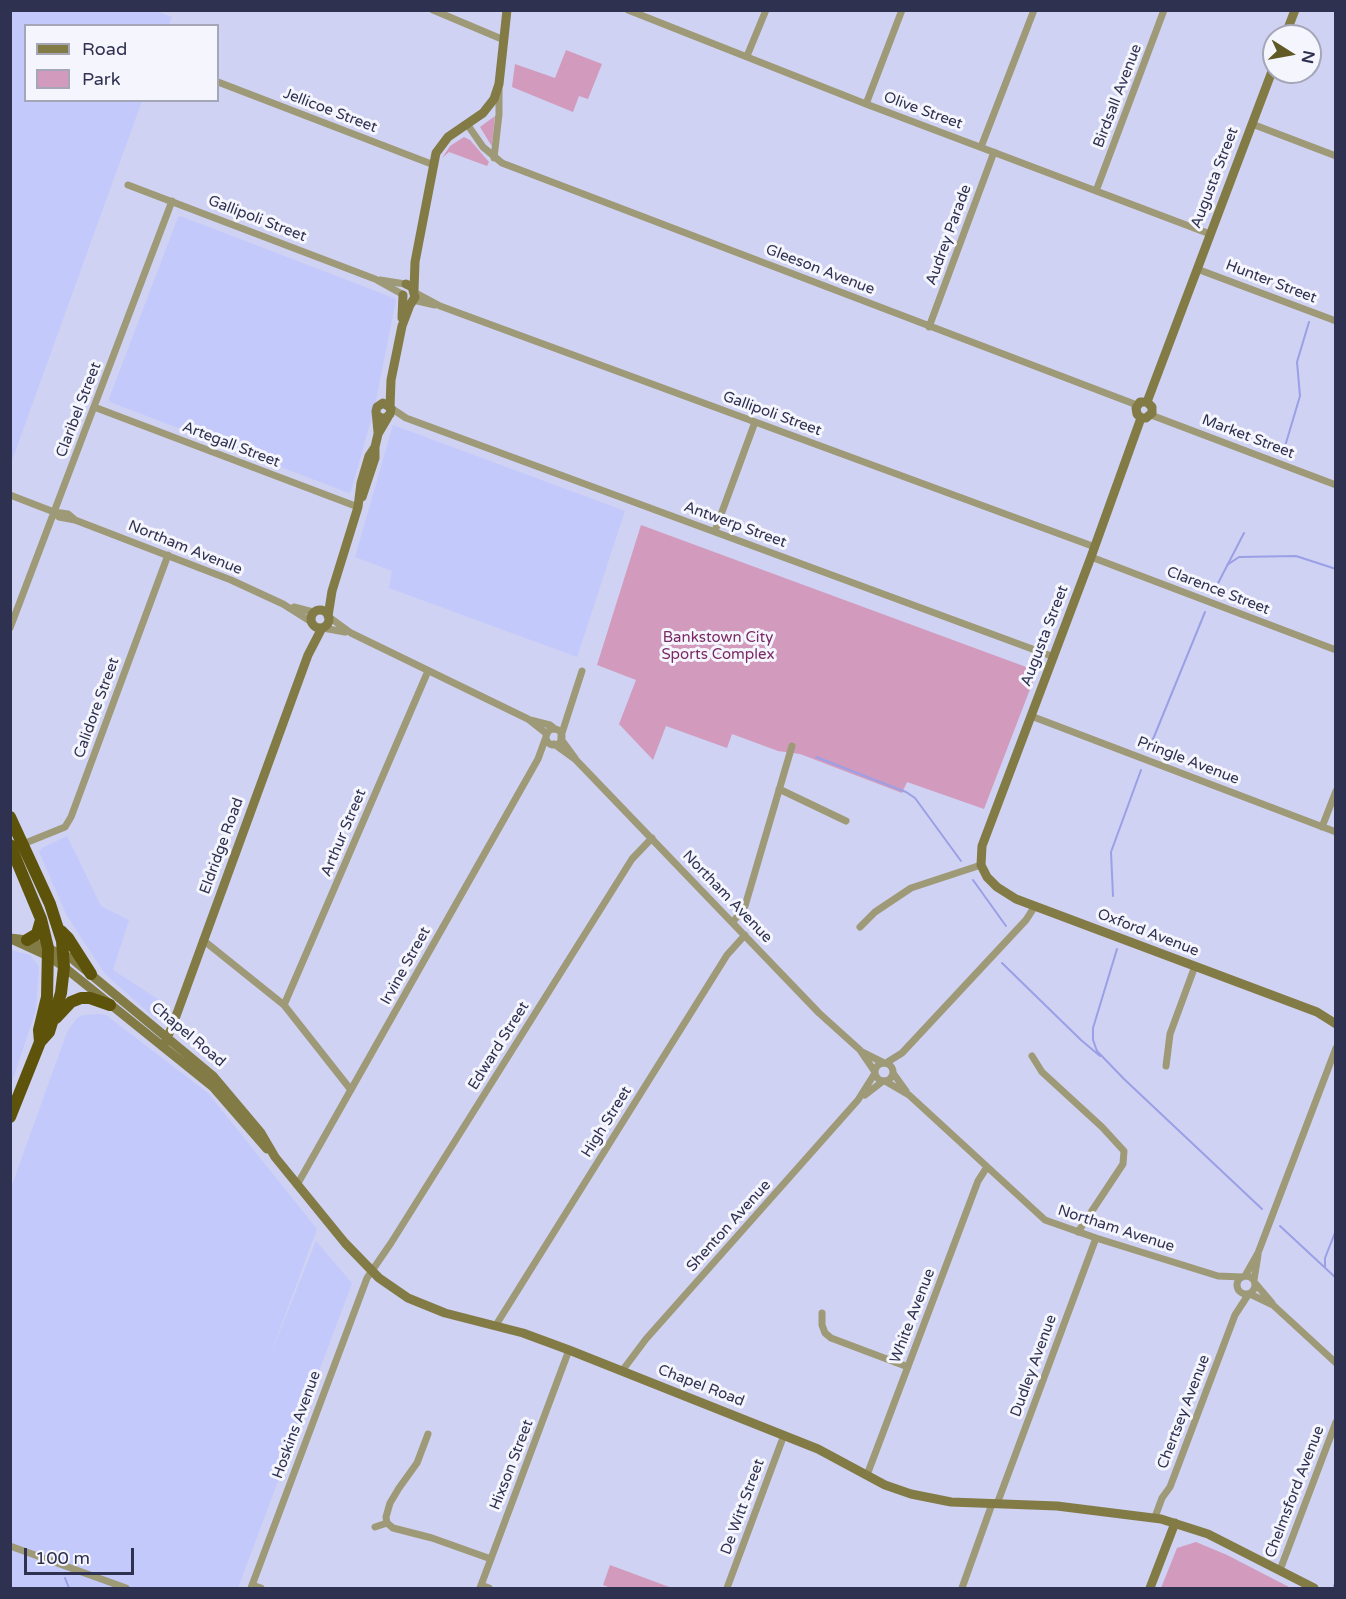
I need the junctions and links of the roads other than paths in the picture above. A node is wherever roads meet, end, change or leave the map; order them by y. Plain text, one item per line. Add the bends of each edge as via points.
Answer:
1 (432, 10) edge
2 (507, 10) edge
3 (766, 10) edge
4 (902, 10) edge
5 (1034, 10) edge
6 (1164, 10) edge
7 (631, 11) edge
8 (504, 40) junction
9 (747, 56) junction
10 (219, 82) edge
11 (499, 84) junction
12 (1267, 84) edge
13 (866, 104) junction
14 (467, 124) junction
15 (1252, 124) junction
16 (981, 147) junction
17 (994, 152) junction
18 (1335, 156) edge
19 (494, 158) junction
20 (434, 165) junction
21 (128, 185) dead end
22 (1096, 191) junction
23 (172, 201) junction
24 (1210, 234) junction
25 (1197, 268) junction
26 (409, 293) junction
27 (1335, 321) edge
28 (929, 327) junction
29 (1147, 402) junction
30 (1137, 405) junction
31 (94, 407) junction
32 (388, 410) junction
33 (1151, 415) junction
34 (1141, 418) junction
35 (755, 422) junction
36 (378, 434) junction
37 (1335, 485) edge
38 (10, 495) edge
39 (358, 507) junction
40 (54, 512) junction
41 (715, 531) junction
42 (1095, 547) junction
43 (168, 555) junction
44 (1091, 557) junction
45 (332, 591) junction
46 (328, 617) junction
47 (317, 621) junction
48 (10, 628) edge
49 (351, 633) junction
50 (1335, 650) edge
51 (1054, 657) junction
52 (428, 671) junction
53 (582, 671) dead end
54 (1031, 716) junction
55 (528, 719) junction
56 (559, 733) junction
57 (547, 736) junction
58 (553, 744) junction
59 (792, 746) dead end
60 (538, 759) junction
61 (576, 760) junction
62 (779, 789) junction
63 (1335, 791) edge
64 (10, 817) edge
65 (846, 821) dead end
66 (1322, 827) junction
67 (1335, 832) edge
68 (652, 838) junction
69 (17, 845) edge
70 (981, 865) junction
71 (1035, 906) junction
72 (41, 919) junction
73 (733, 922) junction
74 (860, 927) dead end
75 (58, 928) junction
76 (744, 935) junction
77 (10, 938) edge
78 (27, 940) junction
79 (203, 940) junction
80 (48, 952) junction
81 (63, 961) junction
82 (1195, 966) junction
83 (91, 974) junction
84 (110, 1005) junction
85 (284, 1005) junction
86 (1317, 1012) junction
87 (1335, 1014) edge
88 (53, 1021) junction
89 (1335, 1024) edge
90 (1335, 1041) edge
91 (40, 1042) junction
92 (165, 1042) junction
93 (1335, 1049) edge
94 (860, 1050) junction
95 (902, 1053) junction
96 (1032, 1056) dead end
97 (885, 1063) junction
98 (1166, 1066) dead end
99 (875, 1072) junction
100 (893, 1072) junction
101 (884, 1081) junction
102 (351, 1090) junction
103 (909, 1095) junction
104 (858, 1100) junction
105 (10, 1117) edge
106 (987, 1167) junction
107 (297, 1185) junction
108 (1078, 1232) junction
109 (1096, 1238) junction
110 (1258, 1253) junction
111 (372, 1272) junction
112 (1218, 1276) junction
113 (1243, 1277) junction
114 (1254, 1281) junction
115 (1237, 1289) junction
116 (1249, 1294) junction
117 (1273, 1305) junction
118 (822, 1313) dead end
119 (1235, 1315) junction
120 (496, 1325) junction
121 (569, 1350) junction
122 (1335, 1364) edge
123 (908, 1367) junction
124 (622, 1371) junction
125 (1335, 1422) edge
126 (428, 1434) dead end
127 (784, 1435) junction
128 (867, 1476) junction
129 (995, 1504) junction
130 (1155, 1517) junction
131 (1175, 1522) junction
132 (387, 1523) junction
133 (375, 1527) dead end
134 (10, 1546) edge
135 (491, 1559) junction
136 (1280, 1570) junction
137 (251, 1587) edge
138 (480, 1587) edge
139 (126, 1588) edge
140 (261, 1588) edge
141 (489, 1588) edge
142 (727, 1588) edge
143 (962, 1588) edge
144 (1150, 1588) edge
145 (1314, 1588) edge

1 - 8 street
2 - 8 street, Eldridge Road
3 - 9 street
4 - 13 street
5 - 16 street
6 - 22 street, Birdsall Avenue
7 - 9 street, Olive Street
8 - 11 street, Eldridge Road
9 - 13 street, Olive Street
10 - 20 street, Jellicoe Street
11 - 14 street, Eldridge Road via 486,110
11 - 19 street
12 - 15 street, Augusta Street
13 - 16 street, Olive Street
14 - 19 street, Gleeson Avenue
14 - 20 street, Eldridge Road via 438,148
15 - 18 street
15 - 24 street, Augusta Street
16 - 17 street, Olive Street
17 - 22 street, Olive Street
17 - 28 street, Audrey Parade
19 - 28 street, Gleeson Avenue
20 - 26 street, Eldridge Road
21 - 23 street, Gallipoli Street
22 - 24 street, Olive Street
23 - 26 street, Gallipoli Street
23 - 31 street, Claribel Street
24 - 25 street, Augusta Street
25 - 27 street, Hunter Street
25 - 29 street, Augusta Street
26 - 32 street, Eldridge Road
26 - 35 street, Gallipoli Street
28 - 30 street, Gleeson Avenue
29 - 30 street
29 - 33 street via 1152,406
30 - 34 street
31 - 39 street, Artegall Street
31 - 40 street, Claribel Street
32 - 36 street, Eldridge Road
32 - 36 street, Eldridge Road via 381,418 377,415
32 - 41 street, Antwerp Street
33 - 34 street
33 - 37 street, Market Street
34 - 42 street, Augusta Street
35 - 41 street
35 - 42 street, Gallipoli Street
36 - 39 street, Eldridge Road via 361,483
38 - 40 street, Northam Avenue
39 - 45 street, Eldridge Road
40 - 43 street, Northam Avenue
40 - 48 street, Claribel Street
41 - 51 street, Antwerp Street
42 - 44 street, Augusta Street
43 - 47 street, Northam Avenue
43 - 69 street, Calidore Street via 71,817 65,827
44 - 50 street, Clarence Street
44 - 51 street, Augusta Street
45 - 46 street, Eldridge Road
45 - 47 street, Eldridge Road
46 - 47 street via 324,611
46 - 49 street, Northam Avenue
47 - 49 street, Northam Avenue
47 - 79 street, Eldridge Road
49 - 52 street, Northam Avenue
51 - 54 street, Augusta Street
52 - 55 street, Northam Avenue
52 - 85 street, Arthur Street
53 - 56 street
54 - 66 street, Pringle Avenue
54 - 70 street, Augusta Street via 982,846
55 - 56 street, Northam Avenue via 550,725
55 - 57 street, Northam Avenue
56 - 57 street via 550,730
56 - 58 street via 558,743
56 - 61 street, Northam Avenue
57 - 58 street
57 - 60 street, Irvine Street
58 - 60 street, Irvine Street
58 - 61 street, Northam Avenue
59 - 62 street
60 - 102 street, Irvine Street
61 - 68 street, Northam Avenue
62 - 65 street
62 - 73 street via 745,906
63 - 66 street
64 - 69 highway
66 - 67 street, Pringle Avenue
68 - 73 street, Northam Avenue
68 - 111 street, Edward Street via 632,859
69 - 72 highway
69 - 75 highway via 44,889
70 - 71 street, Oxford Avenue via 1001,890
70 - 74 street via 911,888
71 - 82 street, Oxford Avenue
71 - 95 street
72 - 78 highway via 39,931
72 - 80 highway
73 - 76 street, Northam Avenue
75 - 81 highway
75 - 83 highway
76 - 94 street, Northam Avenue
76 - 120 street, High Street via 727,955
77 - 78 street
77 - 80 street
78 - 80 street
79 - 85 street
79 - 92 street, Eldridge Road
80 - 81 street
80 - 91 highway
81 - 83 street, Chapel Road via 71,958
81 - 84 street, Chapel Road
81 - 88 highway via 62,993
82 - 86 street, Oxford Avenue
82 - 98 street via 1170,1034
83 - 92 street, Chapel Road
84 - 88 highway via 81,998
84 - 92 street, Chapel Road
85 - 102 street
86 - 87 street, Oxford Avenue
86 - 89 street, Oxford Avenue
88 - 91 highway
90 - 93 street
91 - 105 highway
92 - 107 street, Chapel Road via 201,1065 223,1086
93 - 110 street
94 - 97 street, Northam Avenue
94 - 99 street, Northam Avenue
95 - 97 street
95 - 100 street
96 - 108 street via 1042,1071 1124,1150 1123,1164
97 - 99 street
97 - 100 street
99 - 101 street
99 - 104 street, Shenton Avenue
100 - 101 street
100 - 103 street, Northam Avenue
101 - 103 street, Northam Avenue
101 - 104 street, Shenton Avenue
102 - 107 street, Irvine Street
103 - 106 street, Northam Avenue
104 - 124 street, Shenton Avenue
106 - 108 street, Northam Avenue via 1045,1220
106 - 123 street, White Avenue via 978,1181
107 - 111 street, Chapel Road
108 - 109 street, Northam Avenue
109 - 112 street, Northam Avenue
109 - 129 street, Dudley Avenue
110 - 113 street
110 - 114 street
111 - 120 street, Chapel Road via 422,1304
111 - 137 street, Hoskins Avenue via 358,1300
112 - 113 street, Northam Avenue
112 - 115 street, Northam Avenue
113 - 114 street
113 - 115 street via 1237,1282
114 - 116 street via 1254,1290
114 - 117 street
115 - 116 street
115 - 119 street, Chertsey Avenue
116 - 117 street
116 - 119 street, Chertsey Avenue
117 - 122 street
118 - 123 street via 822,1325 831,1338
119 - 130 street, Chertsey Avenue
120 - 121 street, Chapel Road
121 - 124 street, Chapel Road
121 - 135 street, Hixson Street
123 - 128 street, White Avenue
124 - 127 street, Chapel Road
125 - 136 street, Chelmsford Avenue
126 - 132 street via 417,1463 390,1503
127 - 128 street, Chapel Road
127 - 142 street, De Witt Street
128 - 129 street, Chapel Road via 920,1497
129 - 130 street, Chapel Road
129 - 143 street, Dudley Avenue
130 - 131 street, Chapel Road
131 - 136 street, Chapel Road
131 - 144 street
132 - 133 street
132 - 135 street
134 - 139 street
135 - 138 street, Hixson Street
136 - 145 street, Chapel Road
137 - 140 street
138 - 141 street

